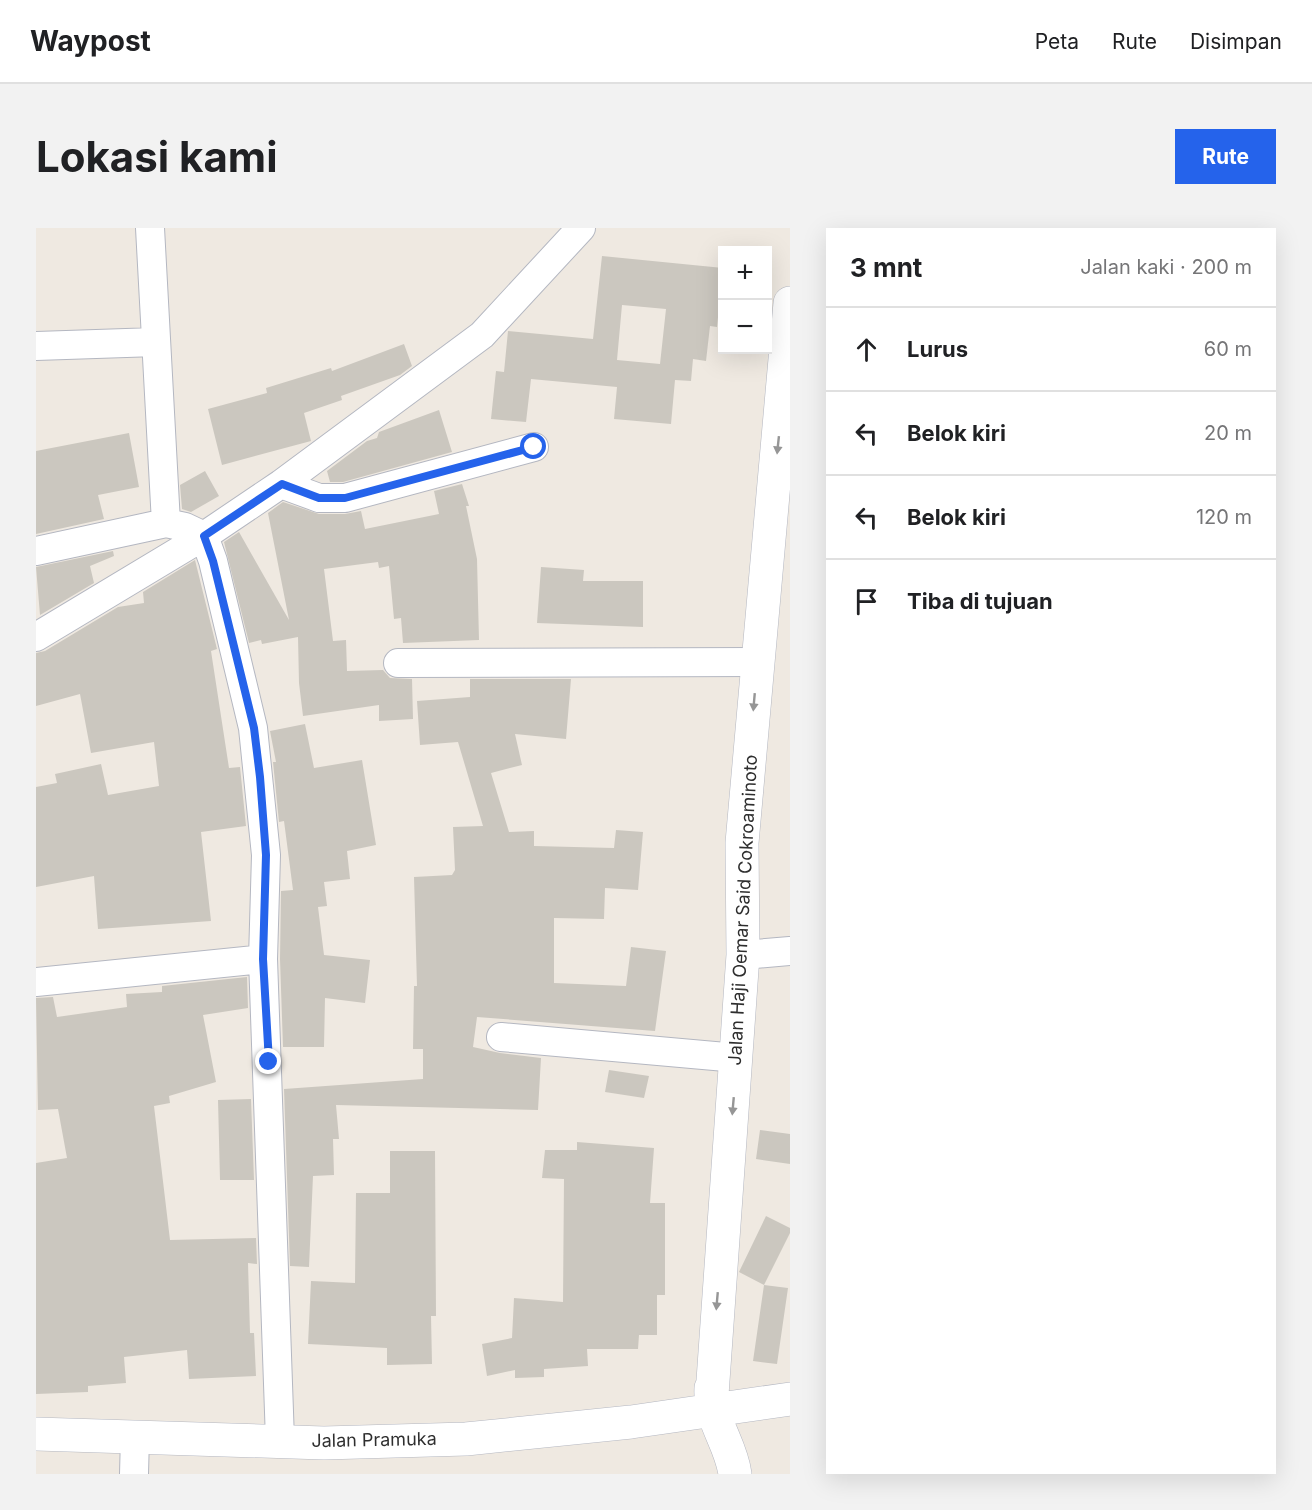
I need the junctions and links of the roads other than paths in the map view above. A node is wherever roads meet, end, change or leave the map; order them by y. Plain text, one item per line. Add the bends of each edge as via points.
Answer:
1 (150, 228) edge
2 (581, 228) edge
3 (790, 303) edge
4 (156, 342) junction
5 (36, 346) edge
6 (787, 371) edge
7 (534, 447) dead end
8 (282, 484) junction
9 (166, 523) junction
10 (204, 536) junction
11 (36, 551) edge
12 (36, 638) edge
13 (757, 662) junction
14 (398, 663) dead end
15 (790, 951) edge
16 (743, 955) junction
17 (263, 959) junction
18 (36, 982) edge
19 (501, 1037) dead end
20 (737, 1058) junction
21 (790, 1400) edge
22 (711, 1409) junction
23 (36, 1434) edge
24 (135, 1437) junction
25 (280, 1440) junction
26 (134, 1474) edge
27 (735, 1474) edge

1 - 4 street
2 - 8 street via 482,335
3 - 6 main road, Jalan Haji Oemar Said Cokroaminoto
4 - 5 street
4 - 9 street
6 -> 13 main road, Jalan Haji Oemar Said Cokroaminoto
7 - 8 street via 345,498 319,498
8 - 10 street
9 - 10 street
9 - 11 street
10 - 12 street
10 - 17 street via 254,728 266,855
13 - 14 street
13 -> 16 main road, Jalan Haji Oemar Said Cokroaminoto via 742,843
15 - 16 street
16 - 20 main road, Jalan Haji Oemar Said Cokroaminoto
17 - 18 street
17 - 25 street
19 - 20 street
20 -> 22 main road, Jalan Haji Oemar Said Cokroaminoto
21 - 22 main road, Jalan Pramuka
22 - 25 main road, Jalan Pramuka via 631,1422 466,1438 324,1443
22 - 27 main road via 733,1456
23 - 24 main road, Jalan Pramuka
24 - 25 main road, Jalan Pramuka
24 - 26 street

